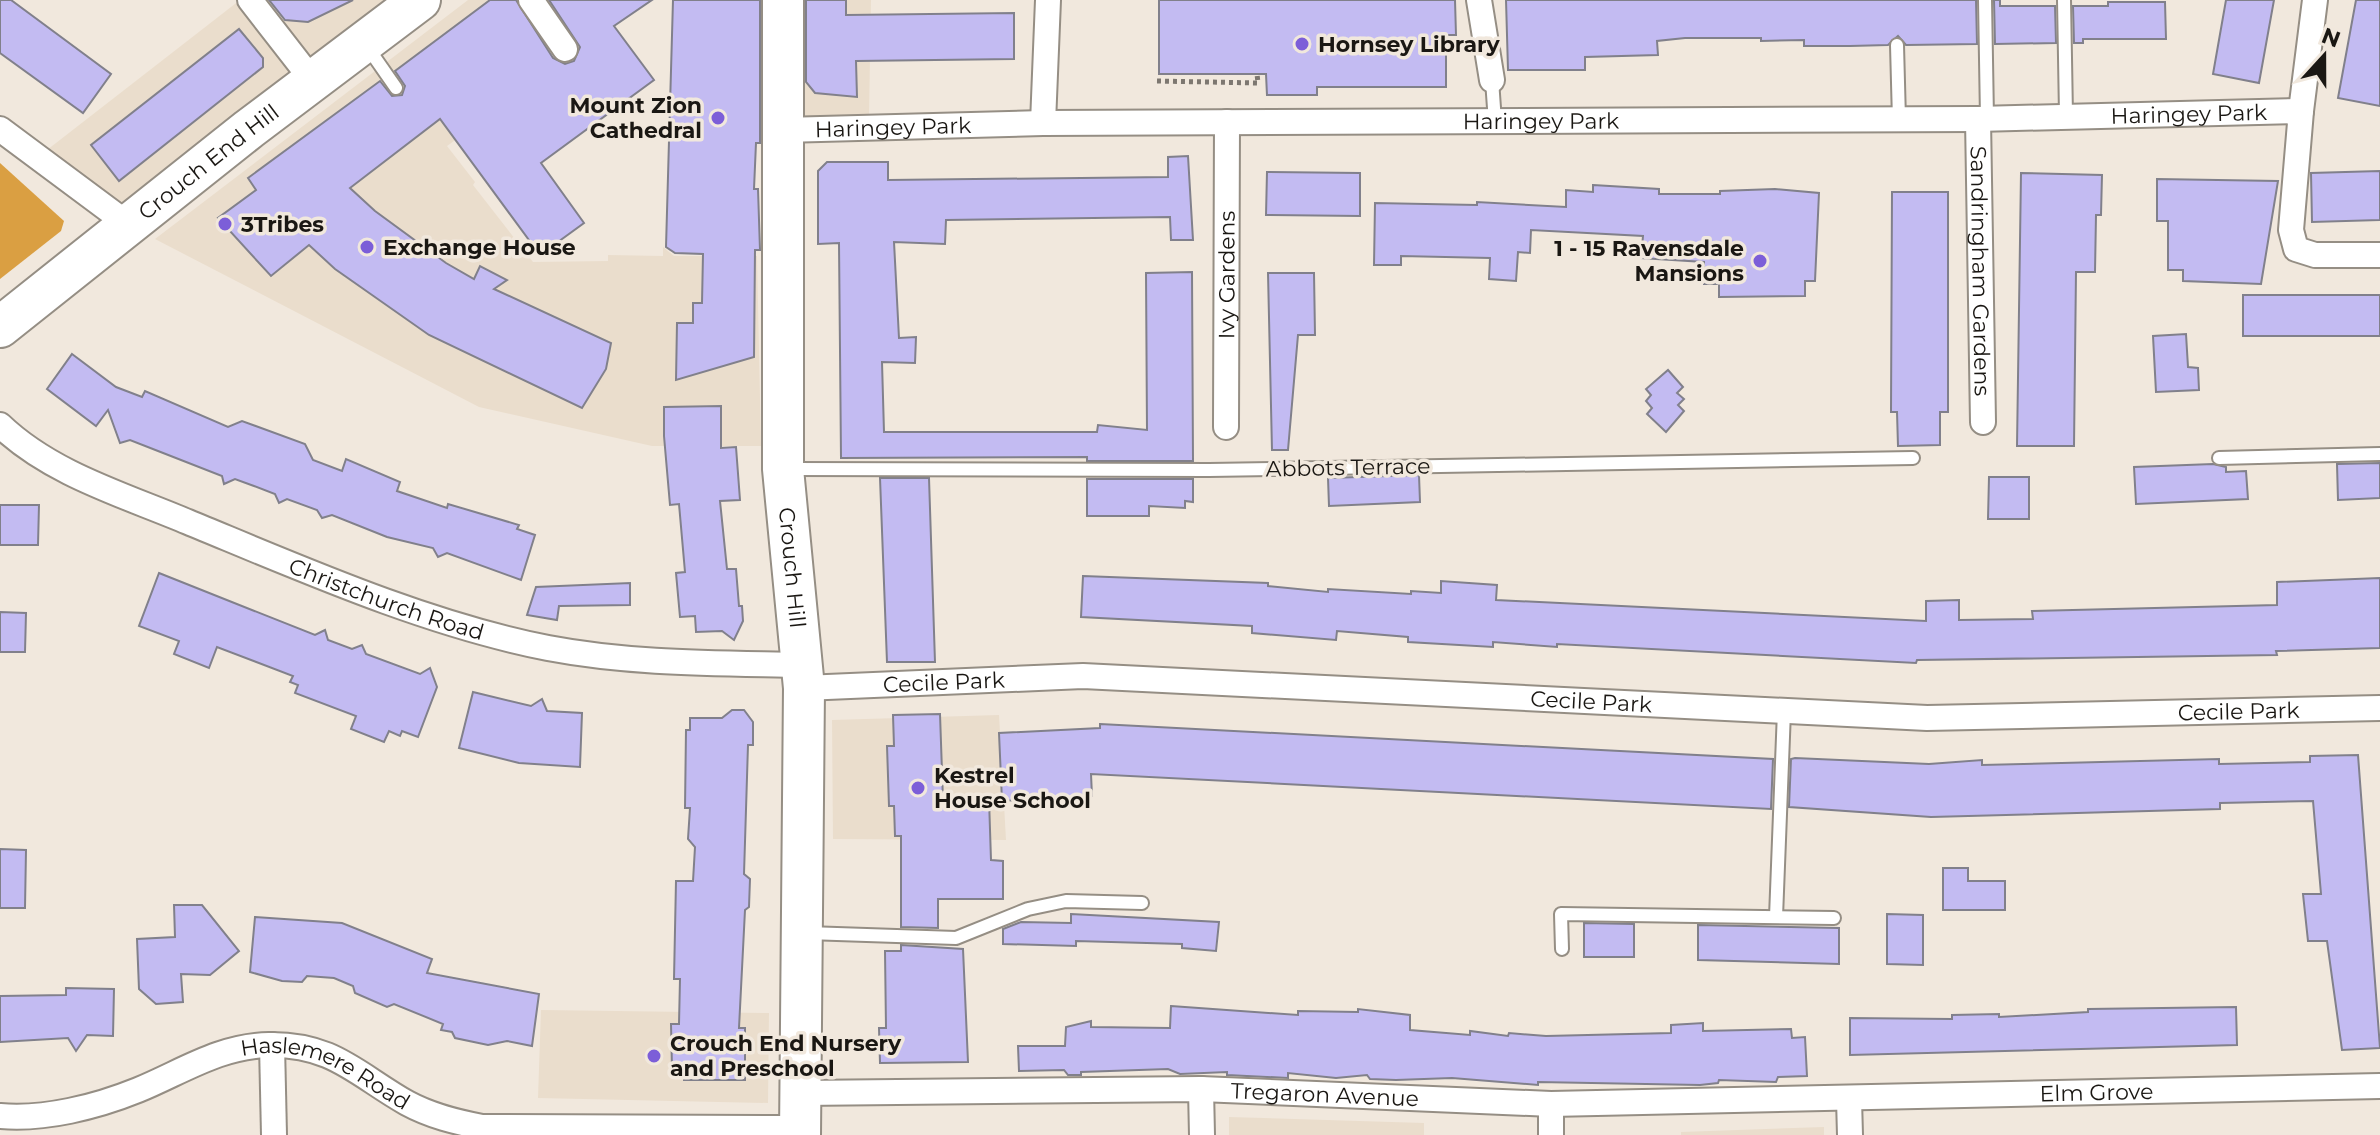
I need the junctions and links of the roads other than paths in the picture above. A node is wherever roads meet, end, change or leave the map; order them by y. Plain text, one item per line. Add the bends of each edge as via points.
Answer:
1 (250, 0) edge
2 (420, 0) edge
3 (531, 0) edge
4 (783, 0) edge
5 (1048, 0) edge
6 (1479, 0) edge
7 (1985, 0) edge
8 (2064, 0) edge
9 (2315, 0) edge
10 (364, 43) junction
11 (1897, 45) dead end
12 (565, 49) dead end
13 (1492, 80) joint
14 (313, 81) junction
15 (396, 88) dead end
16 (2301, 111) junction
17 (2066, 115) junction
18 (1982, 119) junction
19 (1899, 120) junction
20 (1227, 122) junction
21 (1495, 122) junction
22 (1043, 123) junction
23 (0, 129) edge
24 (783, 130) junction
25 (129, 225) junction
26 (2380, 255) edge
27 (0, 327) edge
28 (1983, 422) dead end
29 (0, 425) edge
30 (1226, 427) dead end
31 (2380, 454) edge
32 (1913, 458) dead end
33 (2219, 458) dead end
34 (783, 469) junction
35 (803, 677) junction
36 (2380, 708) edge
37 (1784, 711) junction
38 (1142, 903) dead end
39 (1776, 917) junction
40 (1834, 918) dead end
41 (804, 933) junction
42 (1562, 949) dead end
43 (272, 1045) junction
44 (2380, 1086) edge
45 (1201, 1089) junction
46 (1849, 1099) junction
47 (1551, 1104) junction
48 (0, 1116) edge
49 (801, 1119) edge
50 (274, 1135) edge
51 (1202, 1135) edge
52 (1551, 1135) edge
53 (1850, 1135) edge

1 - 14 street
2 - 10 main road, Crouch End Hill
3 - 12 street
4 - 24 main road, Crouch Hill
5 - 22 street
6 - 13 street
7 - 18 lane
8 - 17 lane
9 - 16 street
10 - 14 main road, Crouch End Hill
10 - 15 lane
11 - 19 lane
13 - 21 lane
14 - 25 main road, Crouch End Hill
16 - 17 street, Haringey Park
16 - 26 street via 2291,230 2296,249 2315,255
17 - 18 street, Haringey Park
18 - 19 street, Haringey Park
18 - 28 street, Sandringham Gardens
19 - 21 street, Haringey Park
20 - 21 street, Haringey Park
20 - 22 street, Haringey Park
20 - 30 street, Ivy Gardens
22 - 24 street, Haringey Park
23 - 25 street
24 - 34 main road, Crouch Hill
25 - 27 main road, Crouch End Hill
29 - 35 street, Christchurch Road via 76,475 241,544 485,633 607,656
31 - 33 lane
32 - 34 lane, Abbots Terrace via 1209,470
34 - 35 main road, Crouch Hill
35 - 37 street, Cecile Park via 1083,676
35 - 41 main road, Crouch Hill
36 - 37 street, Cecile Park via 1927,718
37 - 39 lane
38 - 41 lane via 1066,901 1028,909 956,938
39 - 40 lane
39 - 42 lane via 1561,914
41 - 49 main road, Crouch Hill
43 - 48 street, Haslemere Road via 231,1047 95,1104
43 - 49 street, Haslemere Road via 319,1051 347,1062 408,1103 469,1125 608,1130
43 - 50 street
44 - 46 street, Elm Grove
45 - 47 street, Tregaron Avenue
45 - 49 street, Tregaron Avenue
45 - 51 street
46 - 47 street, Tregaron Avenue
46 - 53 street
47 - 52 street

